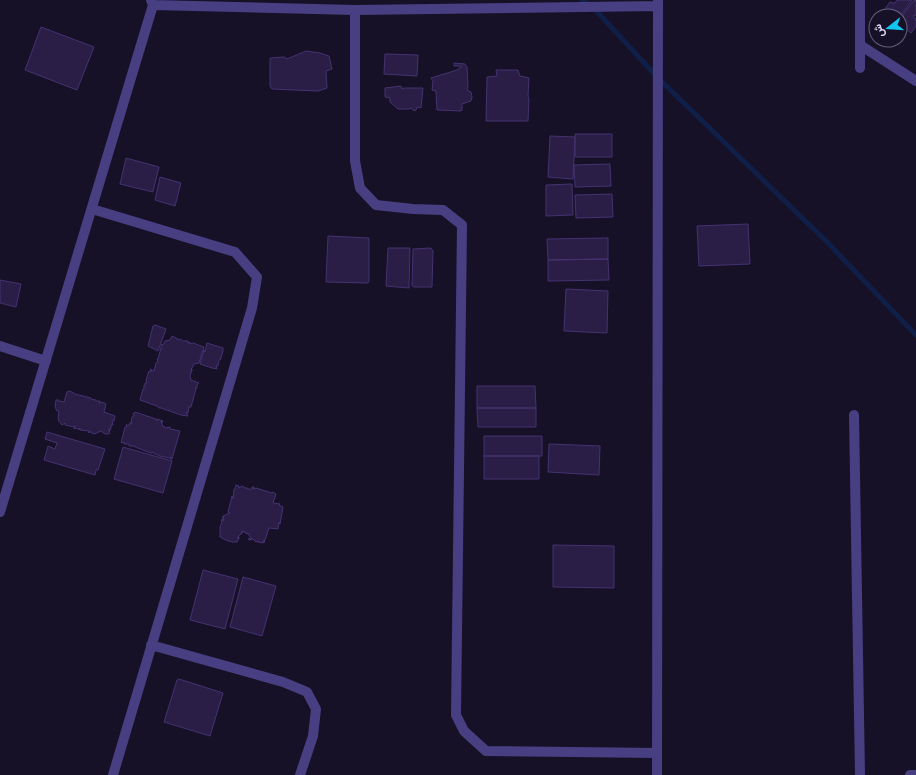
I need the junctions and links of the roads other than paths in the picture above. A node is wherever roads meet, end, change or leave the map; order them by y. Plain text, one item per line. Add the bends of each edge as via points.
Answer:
1 (860, 0) edge
2 (152, 3) edge
3 (658, 3) edge
4 (355, 10) junction
5 (860, 44) junction
6 (860, 68) dead end
7 (916, 81) edge
8 (92, 209) junction
9 (0, 346) edge
10 (46, 361) junction
11 (854, 415) dead end
12 (0, 512) edge
13 (152, 645) junction
14 (657, 753) junction
15 (113, 775) edge
16 (300, 775) edge
17 (657, 775) edge
18 (860, 775) edge
19 (910, 775) edge
20 (916, 775) edge

1 - 5 street
2 - 4 street
2 - 8 street
3 - 4 street
3 - 14 street
4 - 14 street via 355,161 360,188 376,205 443,210 462,225 456,715 464,731 486,751
5 - 6 street
5 - 7 street
8 - 10 street
8 - 13 street via 235,252 256,277 252,308
9 - 10 street
10 - 12 street
11 - 18 street
13 - 15 street
13 - 16 street via 283,682 307,692 316,709 313,736
14 - 17 street
19 - 20 street

